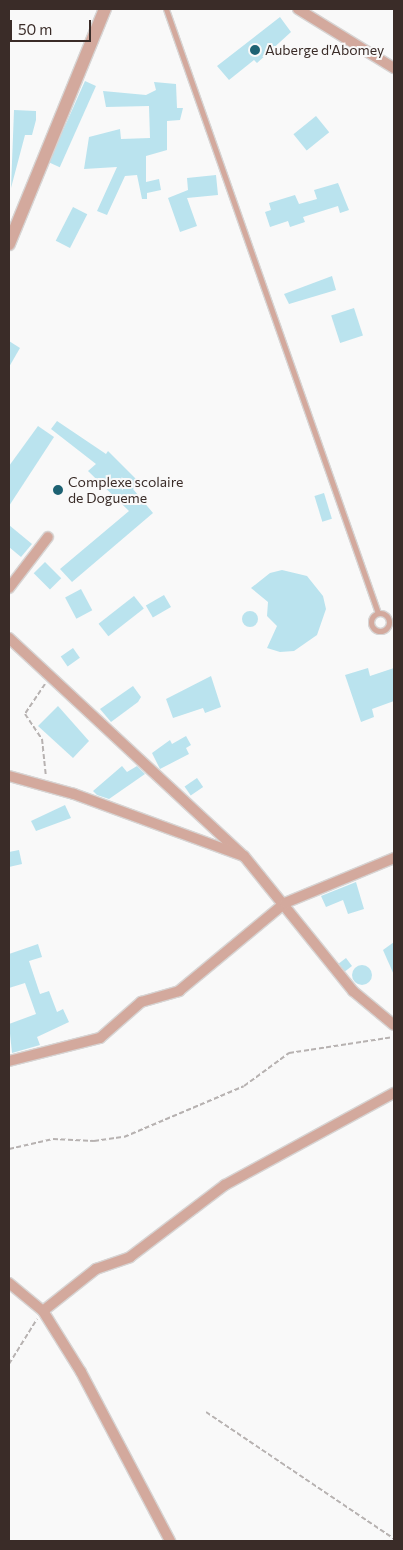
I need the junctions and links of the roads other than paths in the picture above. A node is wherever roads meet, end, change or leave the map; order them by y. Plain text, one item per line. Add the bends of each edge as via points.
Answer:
1 (105, 9) edge
2 (166, 9) edge
3 (298, 9) edge
4 (394, 68) edge
5 (9, 244) edge
6 (48, 537) dead end
7 (9, 588) edge
8 (378, 613) dead end
9 (9, 638) edge
10 (9, 776) edge
11 (244, 856) junction
12 (394, 858) edge
13 (285, 903) junction
14 (394, 1025) edge
15 (9, 1062) edge
16 (394, 1093) edge
17 (9, 1283) edge
18 (43, 1311) junction
19 (170, 1541) edge

1 - 5 street
2 - 8 lane
3 - 4 street
6 - 7 street
9 - 11 street via 53,675
10 - 11 street via 74,794
11 - 13 street
12 - 13 street via 331,880
13 - 14 street via 353,991
13 - 15 street via 179,991 141,1002 100,1038
16 - 18 street via 225,1185 130,1257 96,1269
17 - 18 street
18 - 19 street via 120,1440

